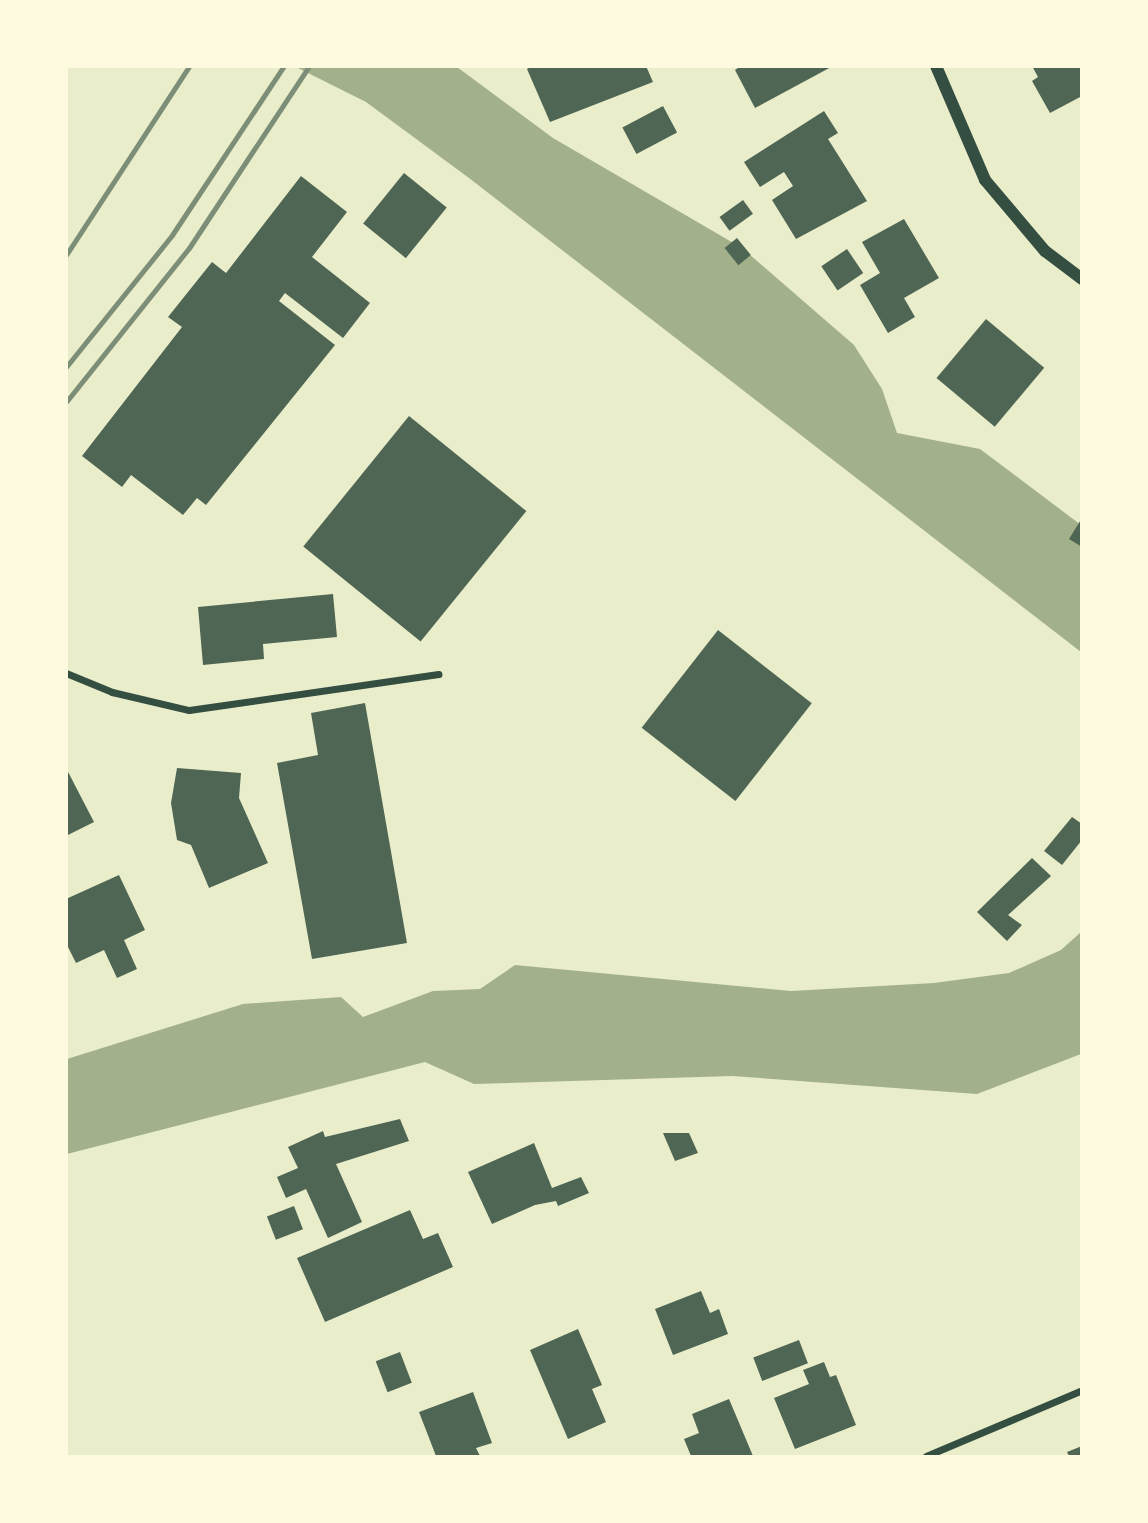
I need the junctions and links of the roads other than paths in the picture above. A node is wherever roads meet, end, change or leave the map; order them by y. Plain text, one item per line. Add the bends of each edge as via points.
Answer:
1 (936, 66) edge
2 (1082, 279) edge
3 (66, 673) edge
4 (438, 674) dead end
5 (1082, 1390) edge
6 (926, 1457) edge

1 - 2 street via 985,180 1045,251
3 - 4 street via 112,692 189,710
5 - 6 street

